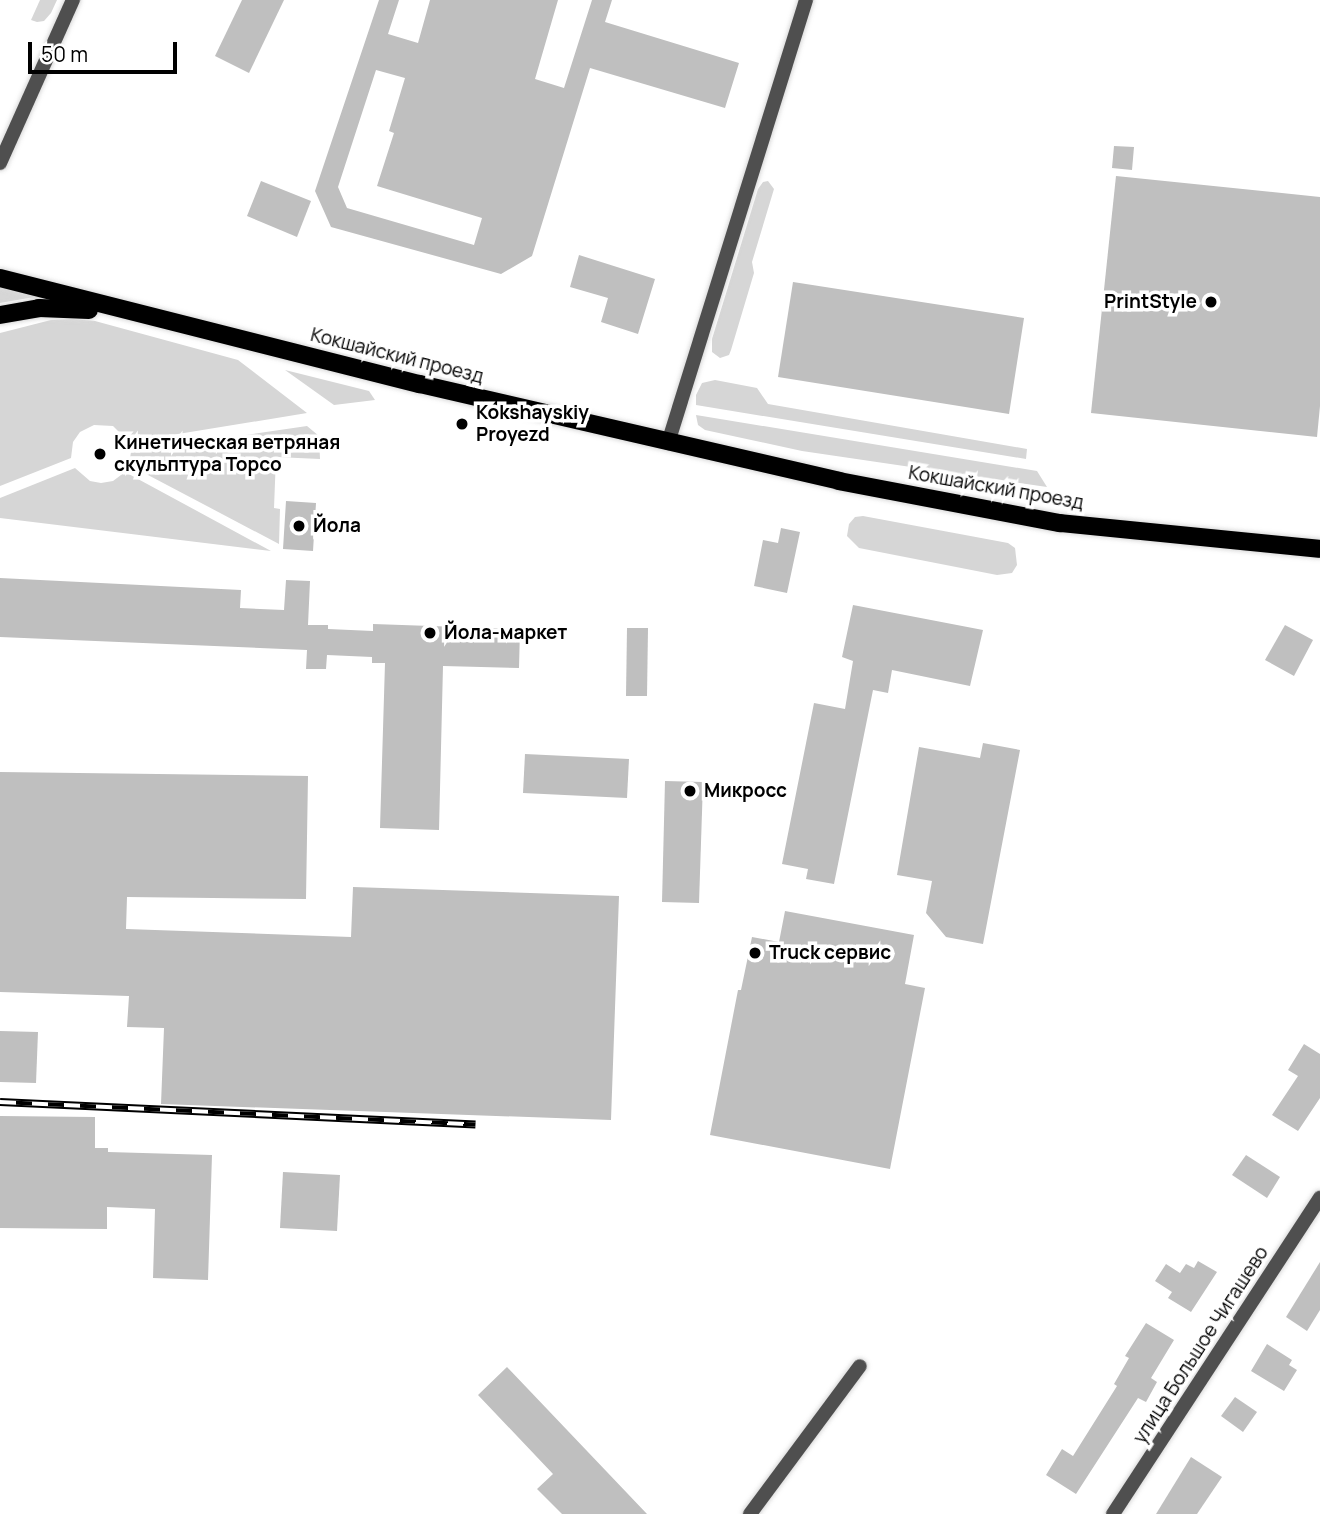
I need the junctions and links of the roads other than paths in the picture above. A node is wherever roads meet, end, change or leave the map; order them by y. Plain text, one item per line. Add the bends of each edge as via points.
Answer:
1 (73, 0) edge
2 (806, 0) edge
3 (0, 163) edge
4 (0, 278) edge
5 (117, 306) junction
6 (0, 315) edge
7 (668, 443) junction
8 (1320, 549) edge
9 (1320, 1198) edge
10 (859, 1366) dead end
11 (750, 1514) edge
12 (1113, 1514) edge

1 - 3 street
2 - 7 street
4 - 5 main road, Кокшайский проезд
5 - 6 main road via 39,308
5 - 7 main road, Кокшайский проезд
7 - 8 main road, Кокшайский проезд via 1060,523
9 - 12 street, улица Большое Чигашево
10 - 11 street

